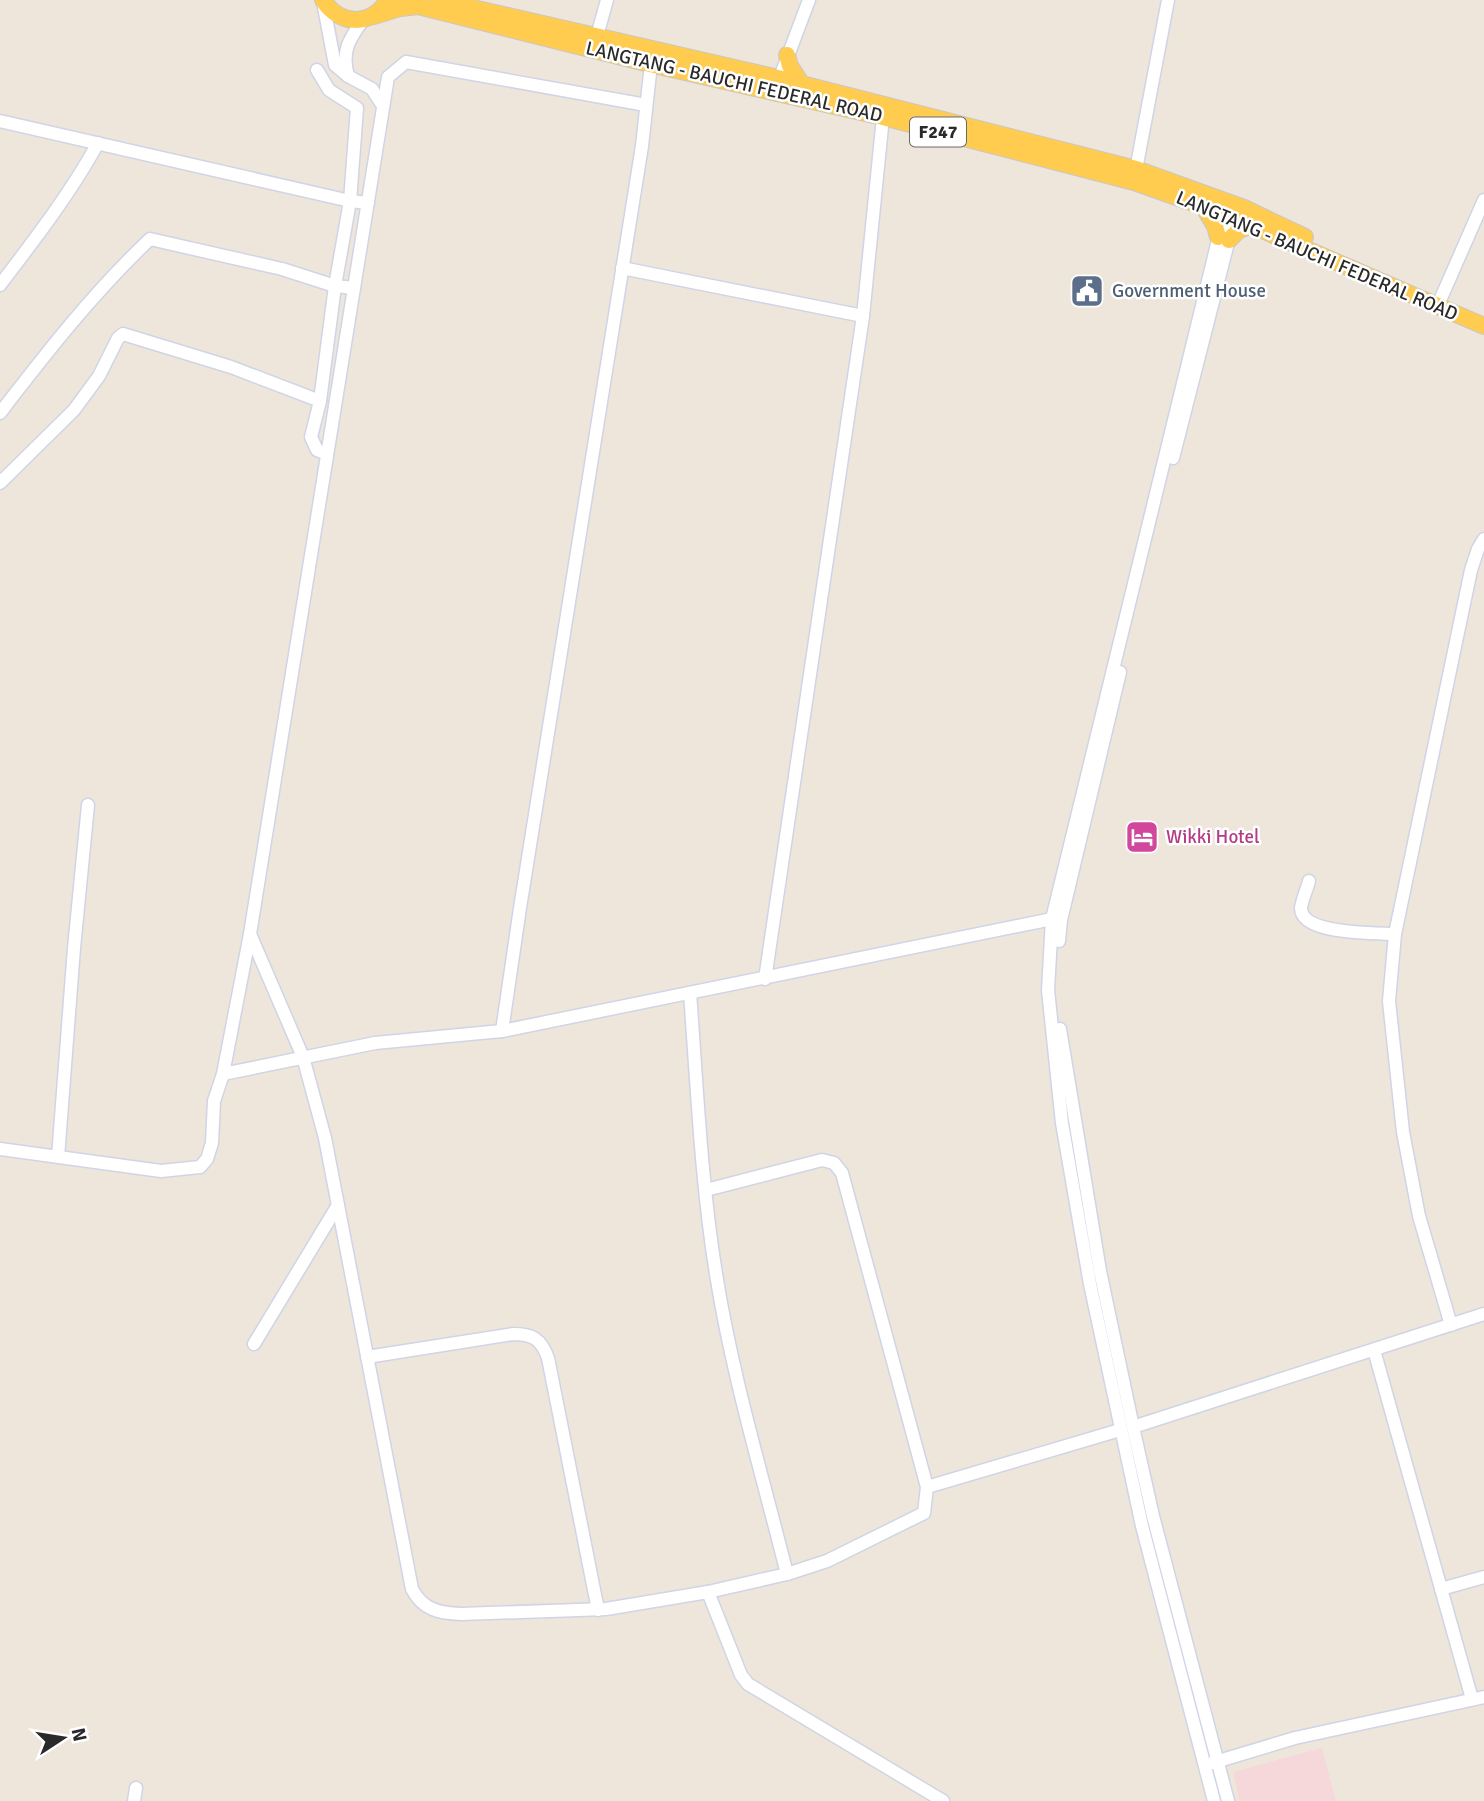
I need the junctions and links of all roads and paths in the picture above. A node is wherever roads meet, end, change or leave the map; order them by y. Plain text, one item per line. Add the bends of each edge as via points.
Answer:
1 (388, 0) edge
2 (438, 0) edge
3 (607, 0) edge
4 (809, 0) edge
5 (1168, 0) edge
6 (323, 1) edge
7 (369, 18) junction
8 (597, 36) junction
9 (787, 55) junction
10 (652, 56) junction
11 (317, 70) dead end
12 (348, 76) junction
13 (801, 83) junction
14 (777, 85) junction
15 (646, 105) junction
16 (383, 106) junction
17 (883, 117) junction
18 (0, 121) edge
19 (98, 144) junction
20 (1135, 176) junction
21 (1221, 199) junction
22 (1484, 200) edge
23 (350, 201) junction
24 (368, 203) junction
25 (1203, 206) junction
26 (1230, 216) junction
27 (1250, 217) junction
28 (1224, 238) junction
29 (622, 268) junction
30 (0, 285) edge
31 (335, 285) junction
32 (354, 288) junction
33 (1438, 304) junction
34 (863, 316) junction
35 (1484, 324) edge
36 (320, 401) junction
37 (0, 413) edge
38 (327, 454) junction
39 (0, 483) edge
40 (1484, 538) edge
41 (88, 805) dead end
42 (1309, 881) dead end
43 (1056, 920) junction
44 (250, 934) junction
45 (1395, 934) junction
46 (765, 979) junction
47 (690, 993) junction
48 (502, 1031) junction
49 (303, 1058) junction
50 (223, 1074) junction
51 (0, 1149) edge
52 (58, 1157) junction
53 (706, 1190) junction
54 (338, 1205) junction
55 (1484, 1314) edge
56 (1451, 1325) junction
57 (254, 1344) dead end
58 (1374, 1350) junction
59 (367, 1357) junction
60 (1127, 1428) junction
61 (928, 1487) junction
62 (787, 1574) junction
63 (1484, 1577) edge
64 (1441, 1588) junction
65 (708, 1592) junction
66 (598, 1609) junction
67 (1478, 1698) edge
68 (1211, 1763) junction
69 (943, 1801) edge
70 (1214, 1801) edge
71 (1228, 1801) edge

1 - 7 main road
2 - 8 main road, LANGTANG - BAUCHI FEDERAL ROAD / F247
3 - 8 street
4 - 9 street
5 - 20 street
6 - 7 main road via 340,17
6 - 12 street via 335,65
7 - 10 main road, LANGTANG - BAUCHI FEDERAL ROAD / F247 via 418,6
7 - 12 street via 349,39 344,62
8 - 10 main road, LANGTANG - BAUCHI FEDERAL ROAD / F247
9 - 13 main road
9 - 14 street
10 - 14 main road, LANGTANG - BAUCHI FEDERAL ROAD / F247
10 - 15 street
11 - 23 street via 329,90 356,108
12 - 16 street via 372,89
13 - 14 main road, LANGTANG - BAUCHI FEDERAL ROAD / F247
13 - 20 main road, LANGTANG - BAUCHI FEDERAL ROAD / F247
14 - 17 main road, LANGTANG - BAUCHI FEDERAL ROAD / F247
15 - 16 street via 406,62 388,76
15 - 29 street
16 - 24 street
17 - 20 main road, LANGTANG - BAUCHI FEDERAL ROAD / F247
17 - 34 street
18 - 19 street
19 - 23 street
19 - 30 street via 52,217
20 - 21 main road, LANGTANG - BAUCHI FEDERAL ROAD / F247
20 - 25 main road, LANGTANG - BAUCHI FEDERAL ROAD / F247
21 - 26 street
21 - 27 main road, LANGTANG - BAUCHI FEDERAL ROAD / F247
22 - 33 street
23 - 24 street
23 - 31 street
24 - 32 street
25 - 26 main road, LANGTANG - BAUCHI FEDERAL ROAD / F247
25 - 28 main road
26 - 27 main road, LANGTANG - BAUCHI FEDERAL ROAD / F247
26 - 28 street via 1222,223
27 - 28 main road
27 - 33 main road, LANGTANG - BAUCHI FEDERAL ROAD / F247
27 - 35 main road, LANGTANG - BAUCHI FEDERAL ROAD / F247
28 - 43 street
29 - 34 street
29 - 48 street
31 - 32 street
31 - 36 street
31 - 37 street via 150,239 116,271
32 - 38 street
33 - 35 main road, LANGTANG - BAUCHI FEDERAL ROAD / F247
34 - 46 street
36 - 38 street via 311,437 317,450
36 - 39 street via 231,366 123,334 74,410
38 - 44 street
40 - 45 street via 1471,570
41 - 52 street
42 - 45 street via 1301,908 1310,924
43 - 46 street
43 - 60 street via 1048,990 1062,1123 1090,1284
44 - 49 street
44 - 50 street
45 - 56 street via 1389,1001 1402,1132 1419,1216
46 - 47 street
47 - 48 street
47 - 53 street
48 - 49 street via 375,1043
49 - 50 street
49 - 54 street
50 - 52 street via 215,1101 212,1143 200,1167 161,1171
51 - 52 street
53 - 61 street via 822,1160 834,1163 842,1173
53 - 62 street via 716,1274 733,1357
54 - 57 street
54 - 59 street
55 - 56 street
56 - 58 street
58 - 60 street
58 - 64 street
59 - 66 street via 412,1589 424,1606 443,1613
59 - 66 street via 513,1334 527,1334 544,1346
60 - 61 street
60 - 68 street via 1142,1526
61 - 62 street via 924,1513 827,1561
62 - 65 street
63 - 64 street
64 - 67 street
65 - 66 street
65 - 69 street via 748,1684
67 - 68 street via 1295,1738
68 - 70 street
68 - 71 street

